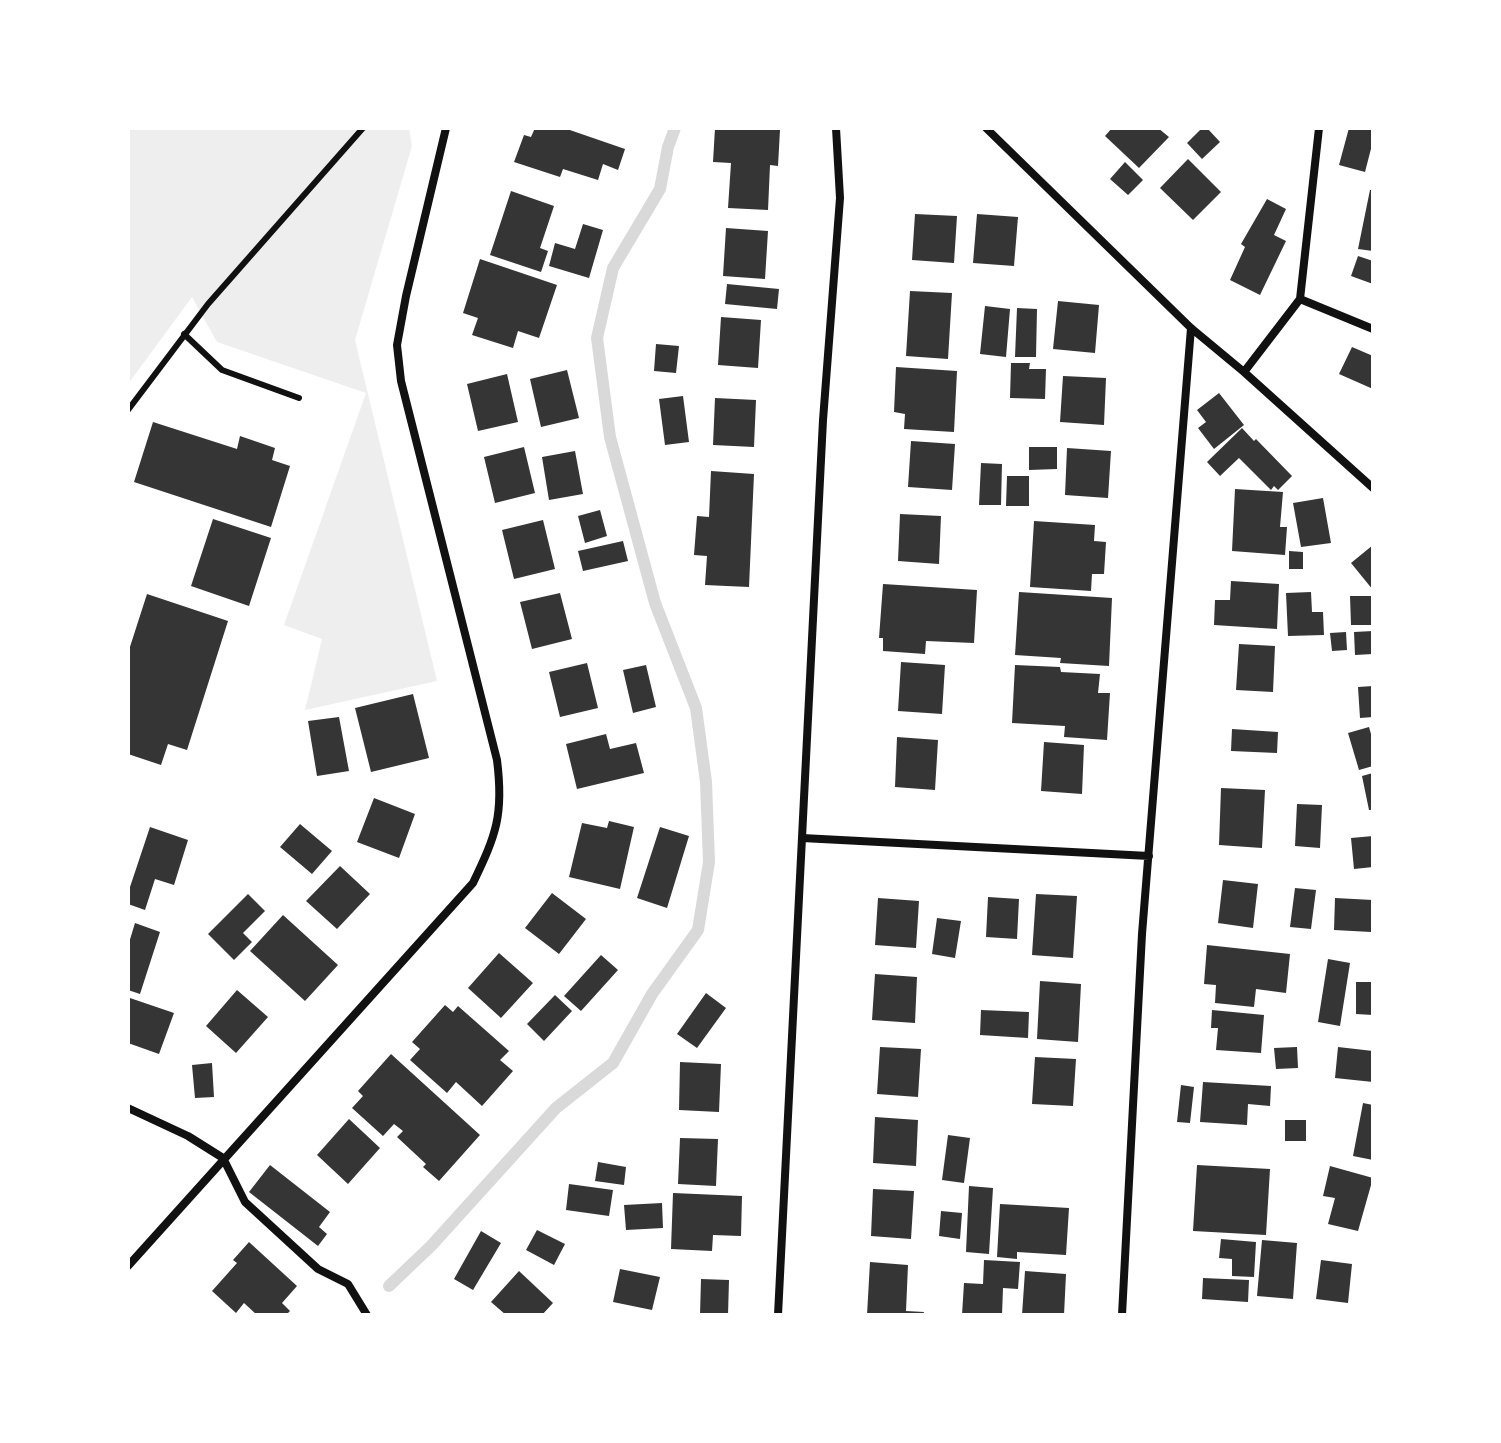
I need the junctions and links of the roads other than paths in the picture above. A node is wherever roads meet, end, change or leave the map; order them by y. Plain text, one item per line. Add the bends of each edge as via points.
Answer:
1 (363, 128) edge
2 (446, 128) edge
3 (836, 128) edge
4 (986, 128) edge
5 (1319, 128) edge
6 (1300, 299) junction
7 (1191, 328) junction
8 (1373, 329) edge
9 (184, 334) junction
10 (1244, 372) junction
11 (299, 398) dead end
12 (128, 410) edge
13 (1373, 488) edge
14 (802, 838) junction
15 (1149, 856) junction
16 (128, 1108) edge
17 (223, 1158) junction
18 (128, 1266) edge
19 (367, 1315) edge
20 (778, 1315) edge
21 (1122, 1315) edge

1 - 9 lane
2 - 17 street via 397,345 401,381 497,760 502,797 493,842 473,883
3 - 14 street via 840,198
4 - 7 street
5 - 6 street
6 - 8 street
6 - 10 street
7 - 10 street
7 - 15 street
9 - 11 lane via 222,370
9 - 12 lane
10 - 13 street
14 - 15 street
14 - 20 street
15 - 21 street
16 - 17 street
17 - 18 street
17 - 19 street via 245,1202 318,1269 348,1284

